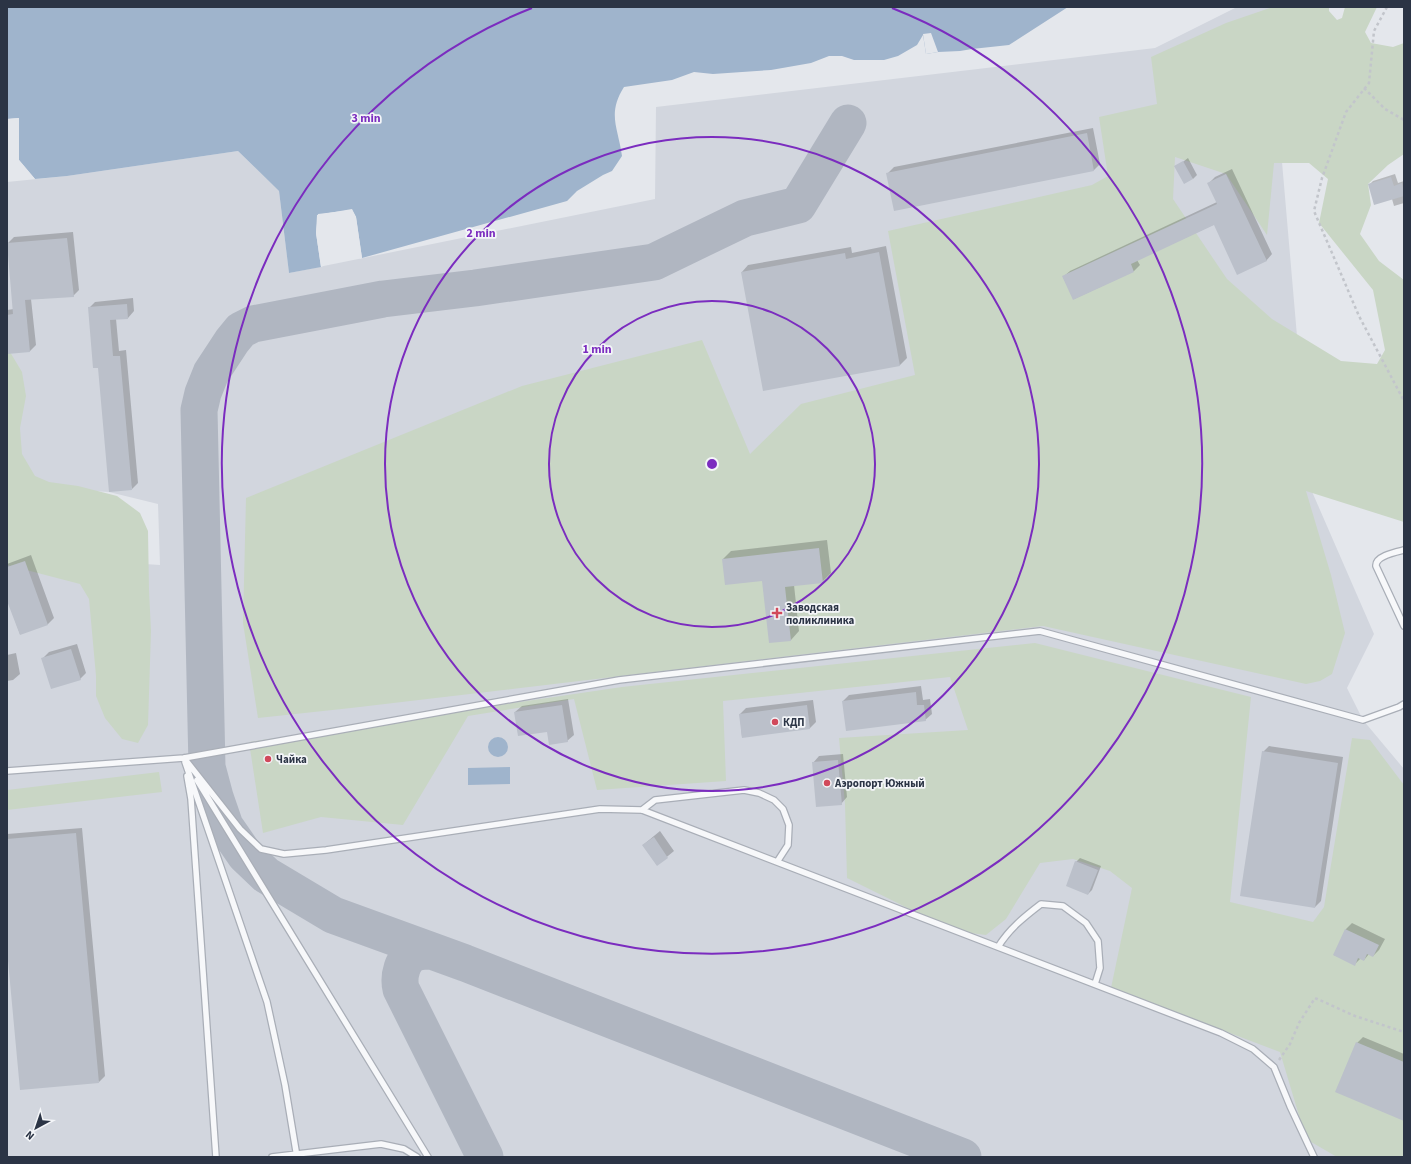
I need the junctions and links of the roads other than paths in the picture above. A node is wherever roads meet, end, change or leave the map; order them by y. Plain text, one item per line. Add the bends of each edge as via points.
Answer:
1 (1404, 550) edge
2 (1404, 626) edge
3 (1404, 704) edge
4 (184, 758) junction
5 (7, 770) edge
6 (642, 810) junction
7 (778, 862) junction
8 (998, 947) junction
9 (1095, 984) junction
10 (297, 1155) edge
11 (216, 1157) edge
12 (272, 1157) edge
13 (417, 1157) edge
14 (428, 1157) edge
15 (1314, 1157) edge

1 - 2 lane via 1378,558 1376,562
3 - 4 lane via 1363,720 1040,631 619,680
4 - 5 lane
4 - 6 lane via 240,829 261,849 284,854 600,809
4 - 10 lane via 266,1002 285,1085
4 - 11 lane via 191,799
4 - 14 lane
6 - 7 lane
6 - 7 lane via 655,800 744,790 759,793 774,800 783,809 789,824 788,845
7 - 8 lane
8 - 9 lane
8 - 9 lane via 1005,935 1021,919 1041,904 1063,906 1086,923 1098,941 1100,968
9 - 15 lane via 1221,1033 1253,1049 1274,1067
10 - 12 lane
10 - 13 lane via 381,1144 404,1149

